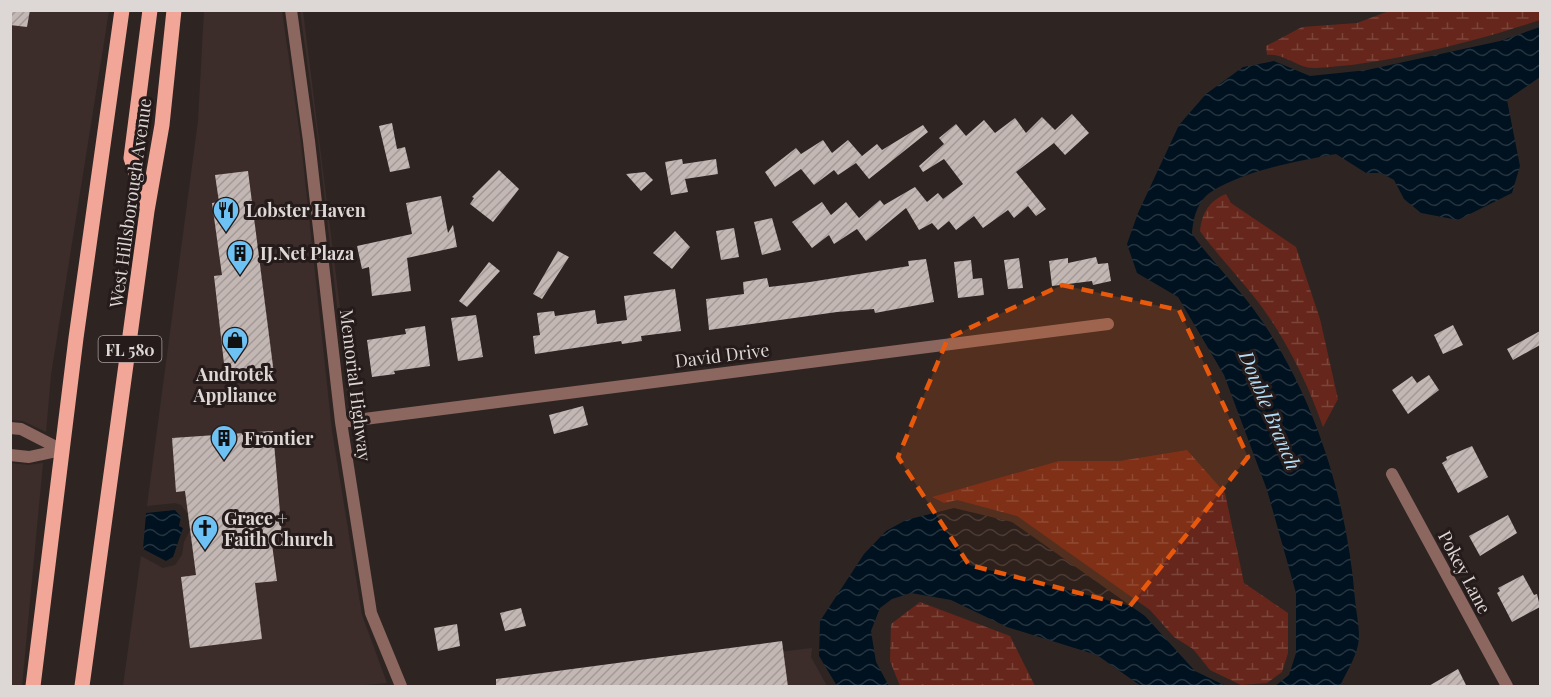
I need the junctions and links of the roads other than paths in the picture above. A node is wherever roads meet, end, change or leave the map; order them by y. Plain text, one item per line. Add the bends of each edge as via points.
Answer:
1 (122, 10) edge
2 (150, 10) edge
3 (174, 10) edge
4 (291, 10) edge
5 (147, 211) junction
6 (1108, 324) dead end
7 (341, 422) junction
8 (10, 428) edge
9 (62, 450) junction
10 (10, 455) edge
11 (1392, 474) dead end
12 (33, 687) edge
13 (82, 687) edge
14 (401, 687) edge
15 (1507, 687) edge

1 - 9 main road, West Hillsborough Avenue / FL 580
2 - 5 main road via 131,158
3 - 5 main road, West Hillsborough Avenue / FL 580 via 162,126
4 - 7 street, Memorial Highway
5 - 13 main road, West Hillsborough Avenue / FL 580
6 - 7 street, David Drive
7 - 14 street, Memorial Highway via 371,613
8 - 9 street via 21,429
9 - 10 street via 31,457
9 - 12 main road, West Hillsborough Avenue / FL 580
11 - 15 street, Pokey Lane

